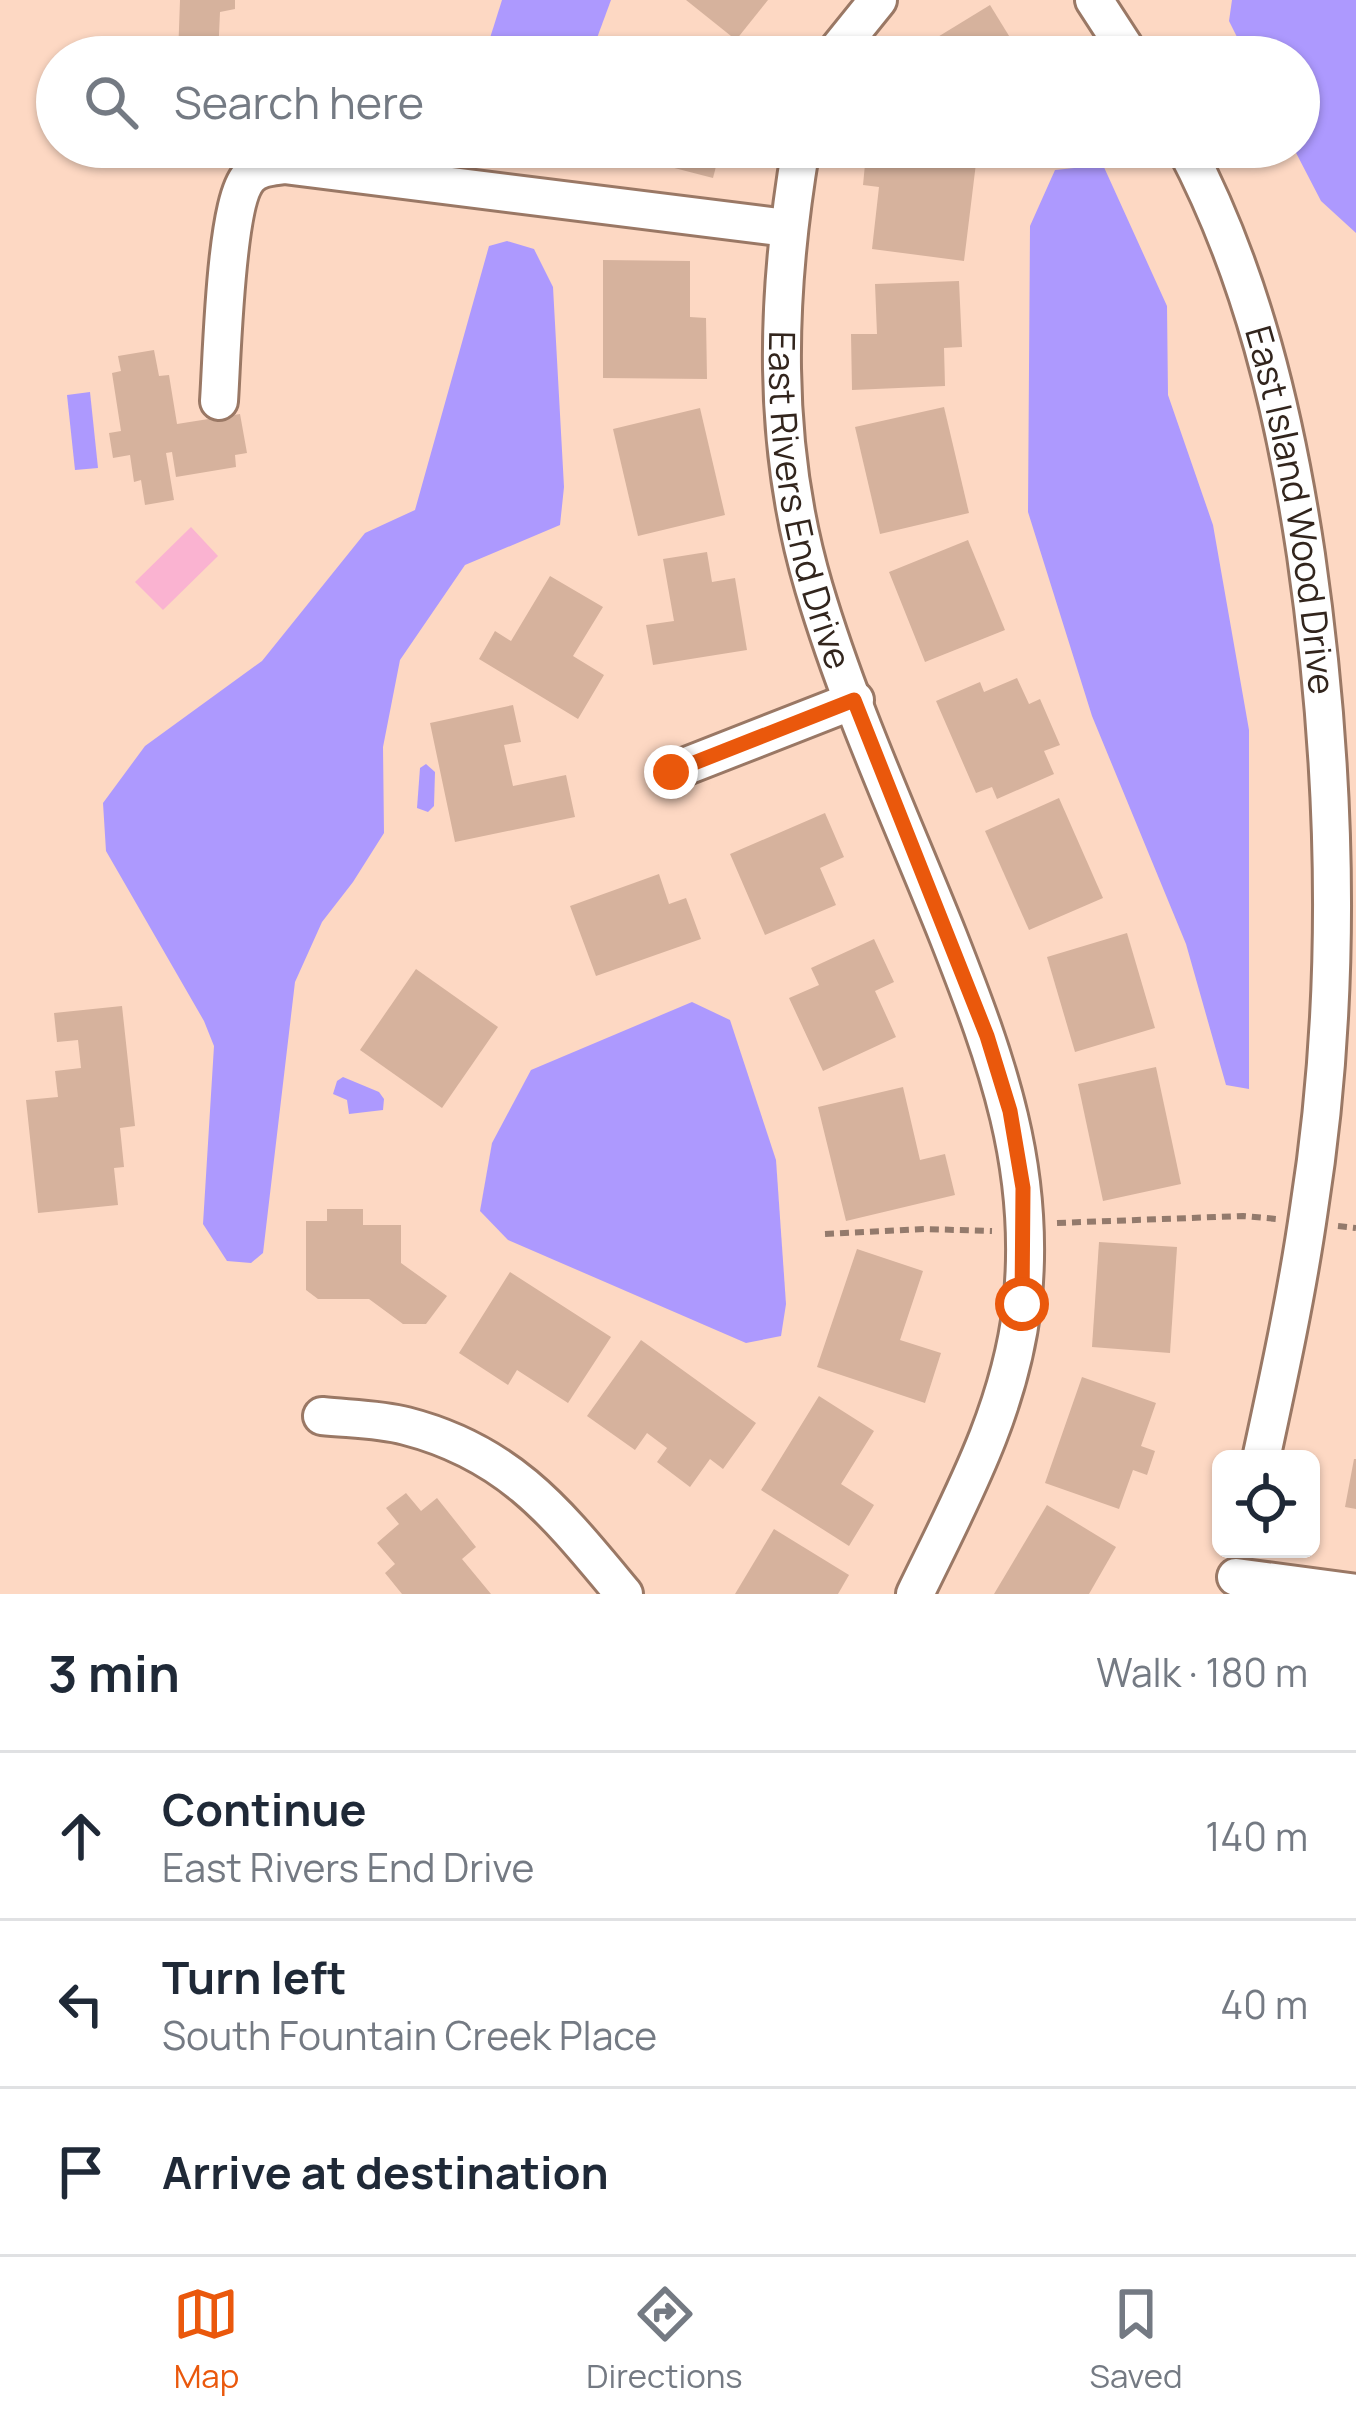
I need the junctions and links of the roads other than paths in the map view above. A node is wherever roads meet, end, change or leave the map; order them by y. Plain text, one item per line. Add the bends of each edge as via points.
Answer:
1 (878, 0) edge
2 (1094, 0) edge
3 (849, 36) edge
4 (1117, 36) edge
5 (262, 168) edge
6 (307, 168) edge
7 (798, 168) edge
8 (1194, 168) edge
9 (788, 228) junction
10 (219, 401) dead end
11 (854, 700) junction
12 (671, 772) dead end
13 (322, 1416) dead end
14 (1263, 1450) edge
15 (1236, 1573) edge
16 (1356, 1593) edge
17 (624, 1594) edge
18 (915, 1594) edge

1 - 3 street
2 - 4 street
5 - 10 street via 239,191
6 - 9 street
7 - 9 street, East Rivers End Drive
8 - 14 street, East Island Wood Drive via 1239,268 1270,366 1302,525 1326,736 1331,925 1323,1090 1310,1207
9 - 11 street, East Rivers End Drive via 780,385 788,469 815,592
11 - 12 street
11 - 18 street, East Rivers End Drive via 987,1036 1023,1188 1022,1304 1008,1380 983,1454
13 - 17 street via 402,1425 457,1442 517,1476
15 - 16 street

